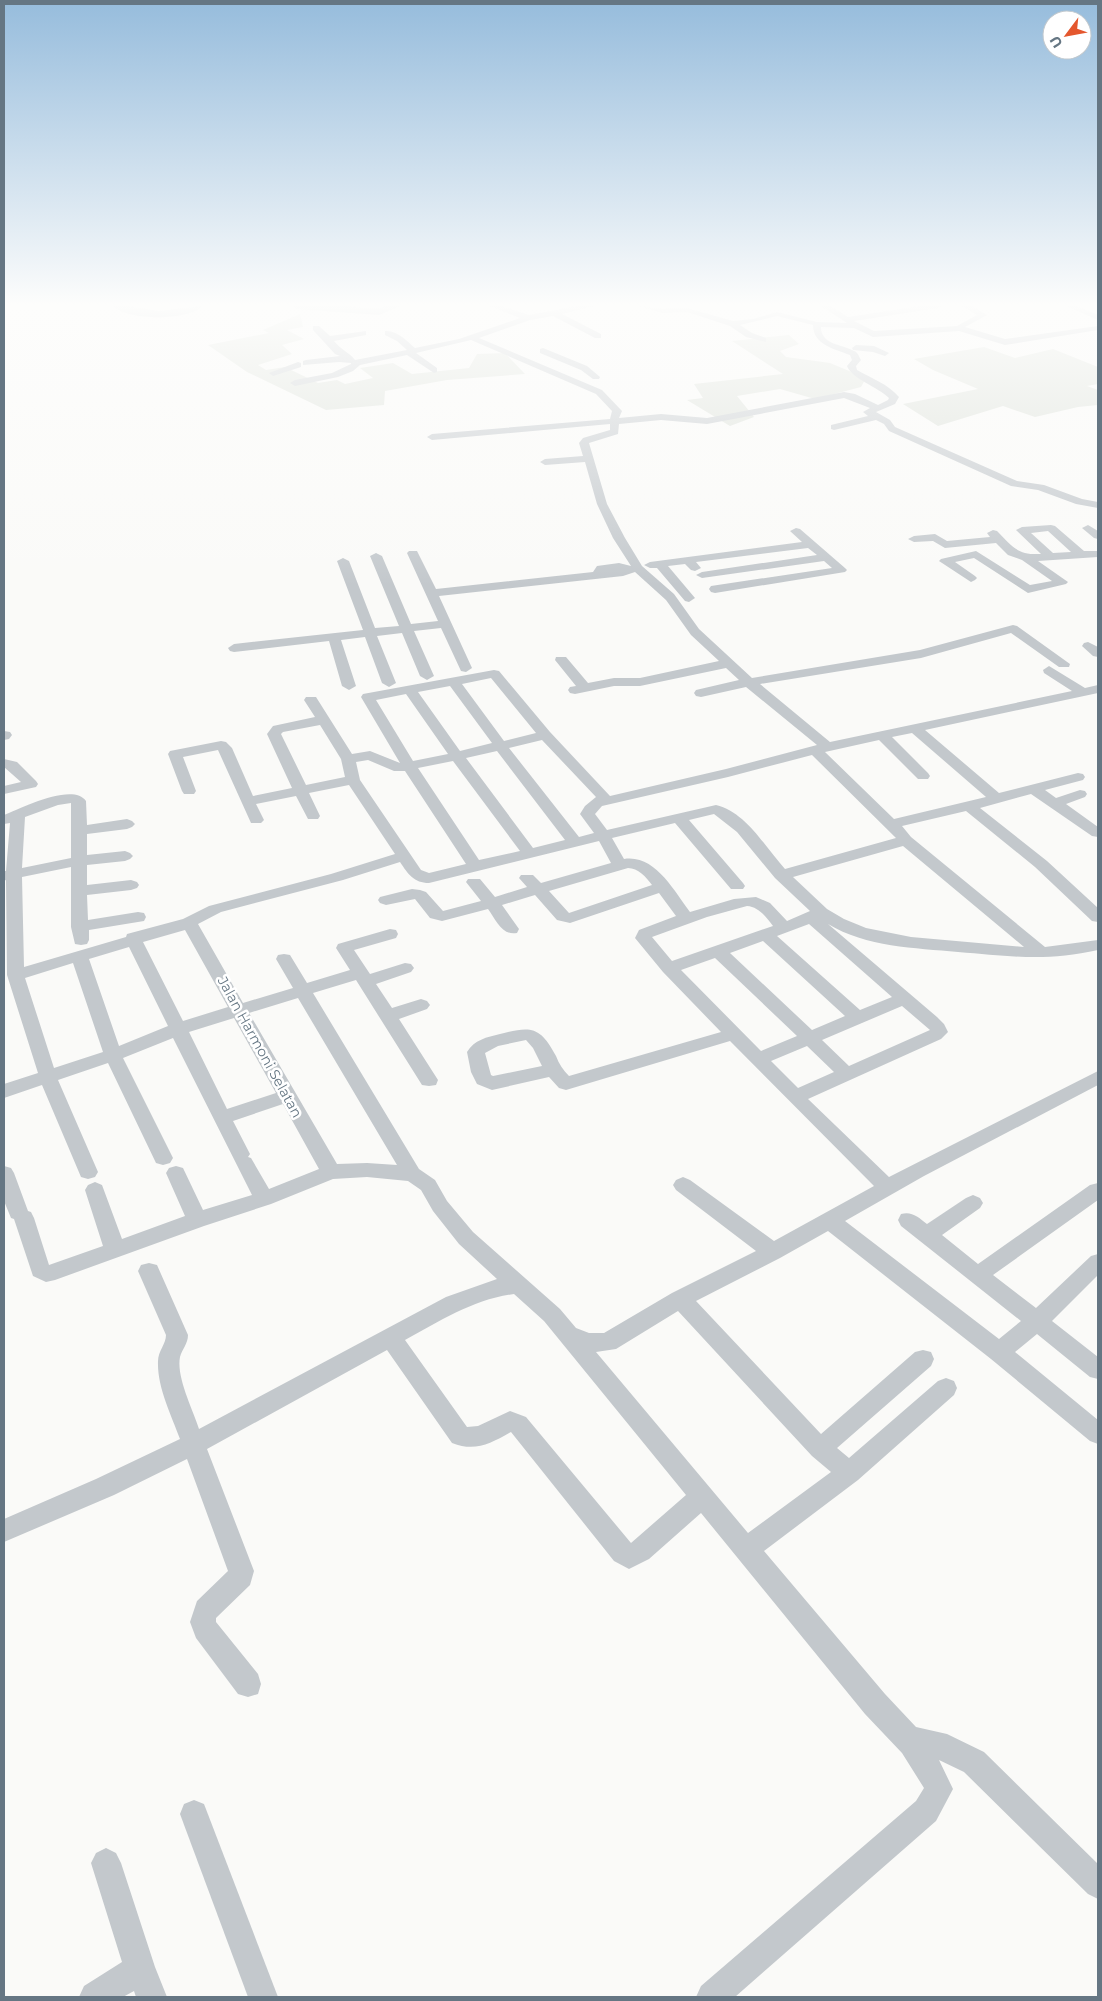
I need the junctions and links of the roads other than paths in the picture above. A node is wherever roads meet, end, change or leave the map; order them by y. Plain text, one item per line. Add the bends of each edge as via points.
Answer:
1 (607, 399) edge
2 (821, 399) edge
3 (857, 399) edge
4 (893, 399) edge
5 (877, 412) junction
6 (614, 420) junction
7 (834, 427) dead end
8 (432, 437) dead end
9 (590, 459) junction
10 (545, 462) dead end
11 (1098, 504) edge
12 (1088, 528) dead end
13 (796, 531) dead end
14 (1098, 536) edge
15 (914, 539) dead end
16 (810, 544) junction
17 (413, 553) dead end
18 (1098, 554) edge
19 (1081, 555) junction
20 (376, 556) dead end
21 (826, 557) junction
22 (1051, 557) junction
23 (1026, 558) junction
24 (688, 560) junction
25 (344, 561) dead end
26 (660, 564) junction
27 (634, 568) junction
28 (702, 575) junction
29 (971, 578) dead end
30 (431, 591) junction
31 (689, 598) dead end
32 (446, 624) junction
33 (1026, 627) dead end
34 (407, 628) junction
35 (1013, 629) junction
36 (370, 632) junction
37 (334, 637) junction
38 (234, 648) dead end
39 (561, 660) dead end
40 (730, 663) junction
41 (1064, 664) dead end
42 (466, 668) dead end
43 (1049, 670) dead end
44 (427, 676) dead end
45 (452, 681) junction
46 (749, 682) junction
47 (389, 683) dead end
48 (349, 686) dead end
49 (409, 689) junction
50 (1098, 689) edge
51 (1083, 692) junction
52 (701, 693) dead end
53 (311, 700) dead end
54 (324, 720) junction
55 (914, 728) junction
56 (545, 735) junction
57 (882, 736) junction
58 (502, 746) junction
59 (821, 748) junction
60 (457, 756) junction
61 (348, 759) junction
62 (4, 763) edge
63 (409, 766) junction
64 (923, 776) dead end
65 (1078, 777) dead end
66 (353, 780) junction
67 (31, 784) junction
68 (1034, 788) junction
69 (4, 790) edge
70 (302, 790) junction
71 (189, 791) dead end
72 (1080, 794) dead end
73 (997, 799) junction
74 (56, 801) junction
75 (249, 801) junction
76 (597, 803) junction
77 (1055, 803) junction
78 (969, 806) junction
79 (313, 816) dead end
80 (678, 817) junction
81 (11, 818) edge
82 (256, 820) dead end
83 (127, 824) dead end
84 (892, 824) junction
85 (80, 830) junction
86 (1097, 833) dead end
87 (603, 835) junction
88 (906, 840) junction
89 (575, 842) junction
90 (529, 853) junction
91 (125, 856) dead end
92 (405, 856) junction
93 (78, 861) junction
94 (574, 863) dead end
95 (620, 865) junction
96 (475, 874) junction
97 (9, 875) edge
98 (585, 875) junction
99 (781, 875) junction
100 (527, 878) dead end
101 (131, 885) dead end
102 (737, 886) dead end
103 (661, 887) junction
104 (78, 891) junction
105 (538, 891) junction
106 (386, 900) dead end
107 (492, 903) junction
108 (815, 915) junction
109 (1098, 917) edge
110 (138, 918) dead end
111 (687, 919) junction
112 (189, 923) junction
113 (784, 928) junction
114 (512, 929) dead end
115 (390, 934) dead end
116 (765, 934) junction
117 (134, 938) junction
118 (80, 941) junction
119 (1098, 945) edge
120 (718, 951) junction
121 (1041, 953) junction
122 (284, 959) dead end
123 (405, 968) dead end
124 (669, 968) junction
125 (16, 975) junction
126 (362, 977) junction
127 (302, 991) junction
128 (904, 998) junction
129 (421, 1005) dead end
130 (240, 1010) junction
131 (388, 1016) junction
132 (858, 1018) junction
133 (178, 1029) junction
134 (734, 1034) junction
135 (809, 1038) junction
136 (113, 1055) junction
137 (759, 1059) junction
138 (553, 1070) dead end
139 (847, 1074) junction
140 (48, 1077) junction
141 (1098, 1077) edge
142 (429, 1080) dead end
143 (4, 1091) edge
144 (287, 1096) junction
145 (795, 1097) junction
146 (222, 1118) junction
147 (332, 1172) junction
148 (412, 1174) junction
149 (4, 1176) edge
150 (683, 1185) dead end
151 (887, 1187) junction
152 (1097, 1190) dead end
153 (264, 1198) junction
154 (973, 1203) dead end
155 (197, 1220) junction
156 (829, 1220) junction
157 (908, 1220) dead end
158 (927, 1235) junction
159 (114, 1251) junction
160 (773, 1252) junction
161 (1098, 1262) edge
162 (149, 1271) dead end
163 (978, 1275) junction
164 (518, 1285) junction
165 (680, 1299) junction
166 (1037, 1321) junction
167 (567, 1333) junction
168 (391, 1339) junction
169 (999, 1352) junction
170 (923, 1359) dead end
171 (1098, 1370) edge
172 (946, 1388) dead end
173 (1098, 1434) edge
174 (193, 1444) junction
175 (820, 1449) junction
176 (850, 1472) junction
177 (703, 1496) junction
178 (4, 1531) edge
179 (746, 1549) junction
180 (248, 1684) dead end
181 (910, 1739) junction
182 (194, 1814) dead end
183 (106, 1864) dead end
184 (1098, 1884) edge
185 (140, 1968) junction
186 (95, 1997) edge
187 (152, 1997) edge
188 (263, 1997) edge
189 (712, 1997) edge

1 - 6 street via 616,411
2 - 6 street via 707,421 664,416
3 - 5 street
4 - 5 street
5 - 7 street
5 - 11 street via 895,430 1015,484 1040,487 1080,502
6 - 8 street via 450,440
6 - 9 street via 615,432 584,442
9 - 10 street
9 - 27 street via 602,504
12 - 14 street
13 - 16 street
15 - 23 street via 935,537 945,544 996,536 1012,553
16 - 21 street
16 - 24 street
17 - 30 street
18 - 19 street
19 - 22 street
19 - 22 street via 1051,528 1022,530
20 - 34 street
21 - 28 street
21 - 28 street via 841,570 718,593
22 - 23 street
23 - 29 street via 1062,582 1028,589 976,554 945,561
24 - 26 street
24 - 28 street
25 - 36 street
26 - 27 street
26 - 31 street
27 - 30 street via 624,573 602,572
27 - 40 street via 670,598 695,632
30 - 32 street
32 - 34 street
32 - 42 street
33 - 35 street
34 - 36 street
34 - 44 street
35 - 41 street
35 - 46 street via 892,660
36 - 37 street
36 - 47 street
37 - 38 street
37 - 48 street
39 - 40 street via 580,689 614,682 640,682
40 - 46 street
43 - 51 street
45 - 49 street
45 - 56 street via 494,674
45 - 58 street
46 - 52 street
46 - 59 street
49 - 60 street
49 - 63 street via 368,699
50 - 51 street
51 - 55 street
53 - 54 street
54 - 61 street
54 - 70 street via 274,732
55 - 57 street
55 - 73 street
56 - 58 street
56 - 76 street via 603,796
57 - 59 street
57 - 64 street
58 - 60 street
58 - 89 street
59 - 76 street
59 - 84 street
60 - 63 street
60 - 90 street
61 - 63 street via 370,755 395,767
61 - 66 street
62 - 67 street via 12,765
63 - 96 street
65 - 68 street
66 - 70 street
66 - 92 street
67 - 69 street
67 - 74 street via 39,785
68 - 73 street
68 - 77 street
70 - 75 street
70 - 79 street
71 - 75 street via 175,754 221,745
72 - 77 street
73 - 78 street
74 - 81 street
74 - 85 street via 74,798 79,802
75 - 82 street
76 - 87 street via 587,814
77 - 86 street
78 - 84 street
78 - 109 street via 1041,864
80 - 87 street
80 - 99 street via 709,809 725,812
80 - 102 street
81 - 97 street
83 - 85 street
84 - 88 street
85 - 93 street
87 - 89 street
87 - 95 street
88 - 99 street
88 - 121 street
89 - 90 street
90 - 96 street
91 - 93 street
92 - 96 street via 416,873 424,878
92 - 112 street via 215,909
93 - 97 street
93 - 104 street
94 - 98 street
95 - 98 street
95 - 103 street via 637,863 644,866
96 - 107 street
97 - 125 street
98 - 105 street
99 - 108 street
100 - 105 street
101 - 104 street
103 - 105 street via 570,918 563,916
103 - 111 street
104 - 118 street
105 - 107 street
106 - 107 street via 420,895 436,914 442,916
107 - 114 street
108 - 113 street
108 - 121 street via 882,939
108 - 128 street
110 - 118 street
111 - 113 street via 749,901 765,907
111 - 124 street via 642,936
112 - 117 street
112 - 130 street, Jalan Harmoni Selatan
113 - 116 street
115 - 126 street via 344,948
116 - 120 street
116 - 132 street
117 - 118 street
117 - 133 street
118 - 125 street
118 - 136 street
119 - 121 street
120 - 124 street
120 - 135 street
122 - 127 street
123 - 126 street
124 - 134 street
125 - 140 street
126 - 127 street
126 - 131 street
127 - 130 street
127 - 148 street
128 - 132 street
128 - 139 street via 939,1032
129 - 131 street
130 - 133 street
130 - 144 street, Jalan Harmoni Selatan
131 - 142 street
132 - 135 street
133 - 136 street
133 - 146 street
134 - 137 street
134 - 138 street via 566,1083
135 - 137 street
135 - 139 street
136 - 140 street
136 - 155 street
137 - 145 street
139 - 145 street
140 - 143 street
140 - 159 street via 91,1181
141 - 151 street
144 - 146 street
144 - 147 street, Jalan Harmoni Selatan
145 - 151 street
146 - 153 street
147 - 148 street via 367,1170
147 - 153 street
148 - 164 street via 428,1185 466,1238
149 - 159 street via 40,1270 46,1274 55,1272
150 - 160 street
151 - 156 street
152 - 163 street
153 - 155 street
154 - 158 street
155 - 159 street
156 - 160 street
156 - 169 street
157 - 158 street
158 - 163 street
160 - 165 street
161 - 166 street
162 - 174 street via 177,1335 169,1357 169,1376
163 - 166 street
164 - 167 street
164 - 168 street via 494,1288 468,1297
165 - 167 street via 608,1342 584,1342
165 - 175 street
166 - 169 street
166 - 171 street
167 - 177 street
168 - 174 street
168 - 177 street via 460,1436 468,1440 510,1421 518,1424 628,1556 640,1551
169 - 173 street
170 - 175 street
172 - 176 street
174 - 178 street
174 - 180 street via 241,1571 241,1576 206,1610 203,1624
175 - 176 street
176 - 179 street
177 - 179 street
179 - 181 street via 875,1704
181 - 184 street via 947,1748 974,1762
181 - 189 street via 939,1789 926,1811
182 - 188 street
183 - 185 street
185 - 186 street
185 - 187 street

